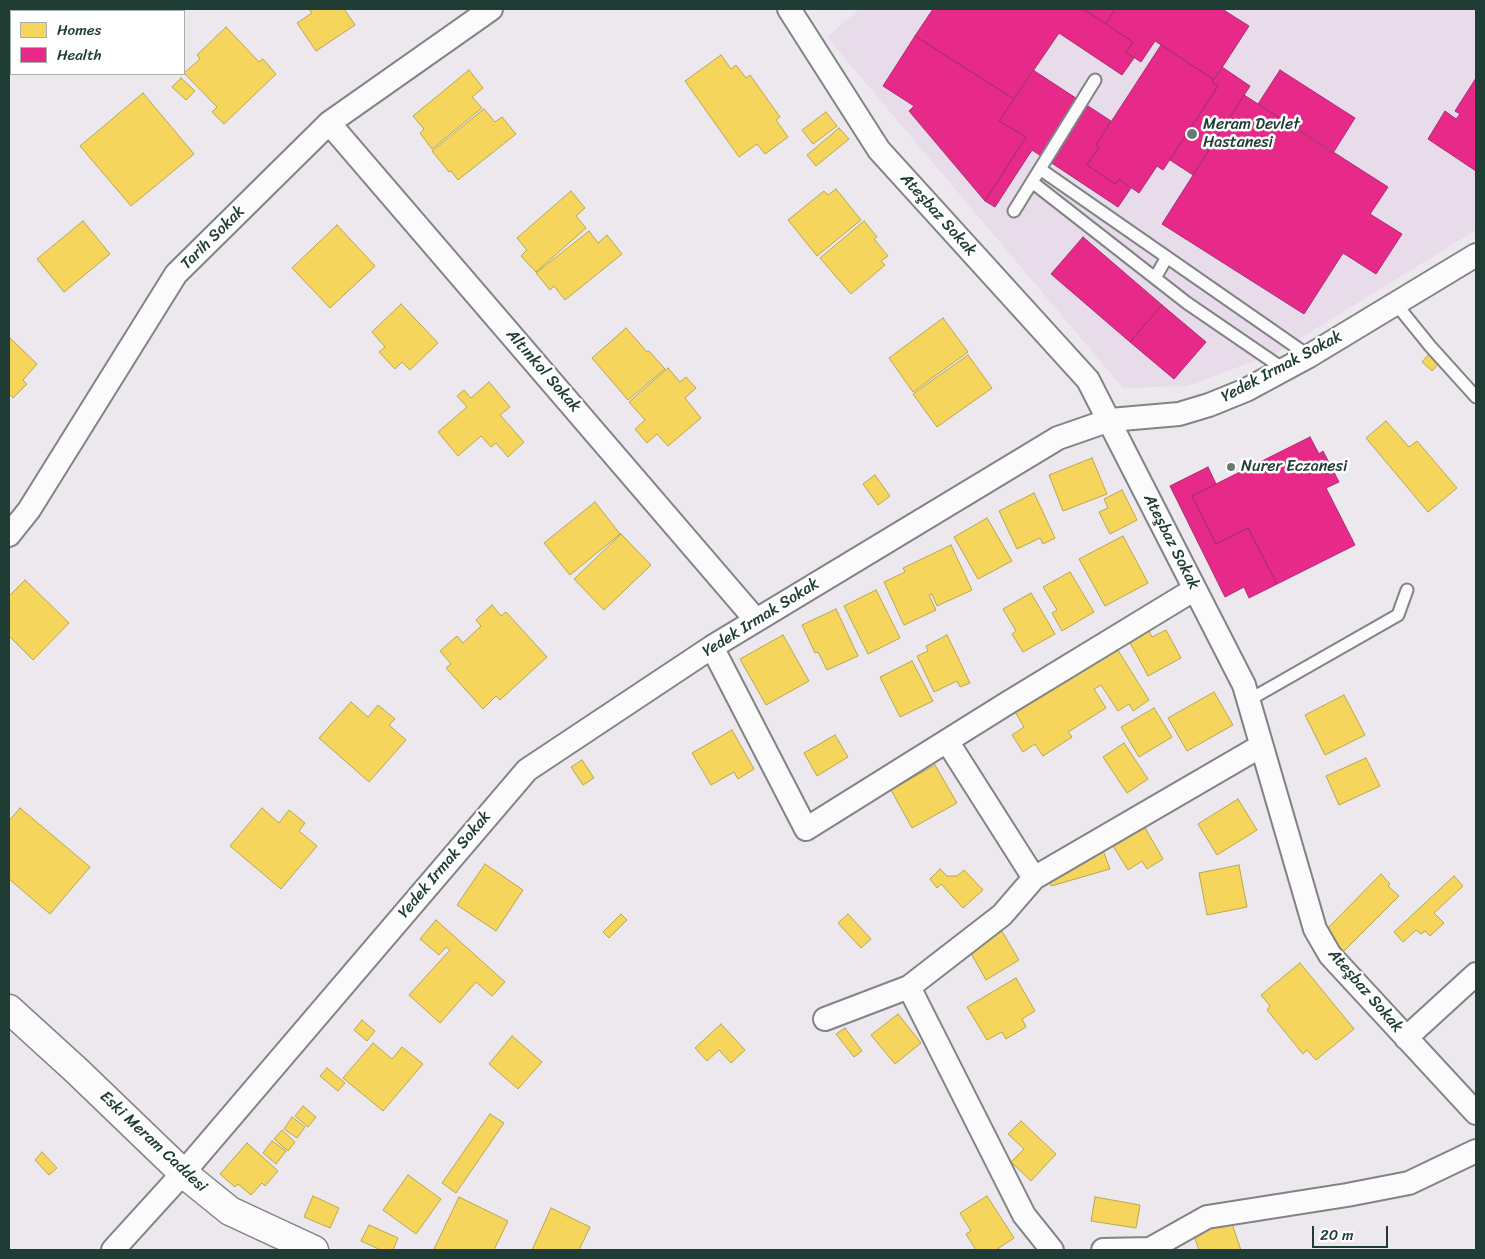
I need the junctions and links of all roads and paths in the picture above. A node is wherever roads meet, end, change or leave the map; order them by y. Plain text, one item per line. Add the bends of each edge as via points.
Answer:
1 (491, 9) edge
2 (789, 9) edge
3 (1096, 80) dead end
4 (329, 123) junction
5 (1040, 169) junction
6 (1032, 182) junction
7 (1014, 211) dead end
8 (1476, 255) edge
9 (1167, 257) junction
10 (1154, 278) junction
11 (1396, 304) junction
12 (1309, 356) junction
13 (1285, 370) junction
14 (1476, 397) edge
15 (1110, 420) junction
16 (9, 535) edge
17 (1195, 589) junction
18 (1407, 590) dead end
19 (756, 620) junction
20 (712, 647) junction
21 (1249, 700) junction
22 (946, 741) junction
23 (1261, 746) junction
24 (1034, 878) junction
25 (1476, 974) edge
26 (908, 987) junction
27 (9, 1009) edge
28 (825, 1019) dead end
29 (1406, 1038) junction
30 (1476, 1113) edge
31 (1476, 1151) edge
32 (183, 1173) junction
33 (113, 1250) edge
34 (314, 1250) edge
35 (1052, 1250) edge
36 (1103, 1250) edge

1 - 4 street, Tarih Sokak
2 - 15 street, Ateşbaz Sokak via 879,150 1088,380
3 - 5 lane
4 - 16 street, Tarih Sokak via 176,274 34,501
4 - 19 street, Altınkol Sokak
5 - 6 lane
5 - 9 lane
6 - 7 lane
6 - 10 lane
8 - 11 street, Yedek Irmak Sokak
9 - 10 lane
9 - 12 lane
10 - 13 lane
11 - 12 street, Yedek Irmak Sokak
11 - 14 lane
12 - 13 street, Yedek Irmak Sokak
13 - 15 street, Yedek Irmak Sokak via 1246,390 1179,414
15 - 17 street, Ateşbaz Sokak
15 - 19 street, Yedek Irmak Sokak via 1058,438
17 - 21 street, Ateşbaz Sokak
17 - 22 street
18 - 21 lane via 1398,616
19 - 20 street, Yedek Irmak Sokak
20 - 22 street via 806,829
20 - 32 street, Yedek Irmak Sokak via 527,770
21 - 23 street, Ateşbaz Sokak
22 - 24 street
23 - 24 street
23 - 29 street, Ateşbaz Sokak via 1315,929 1330,955
24 - 26 street via 1002,914
25 - 29 street
26 - 28 street
26 - 35 street via 1024,1215
27 - 32 street, Eski Meram Caddesi
29 - 30 street, Ateşbaz Sokak
31 - 36 street via 1409,1183 1206,1217 1150,1249
32 - 33 street, Yedek Irmak Sokak
32 - 34 street, Eski Meram Caddesi via 230,1211

